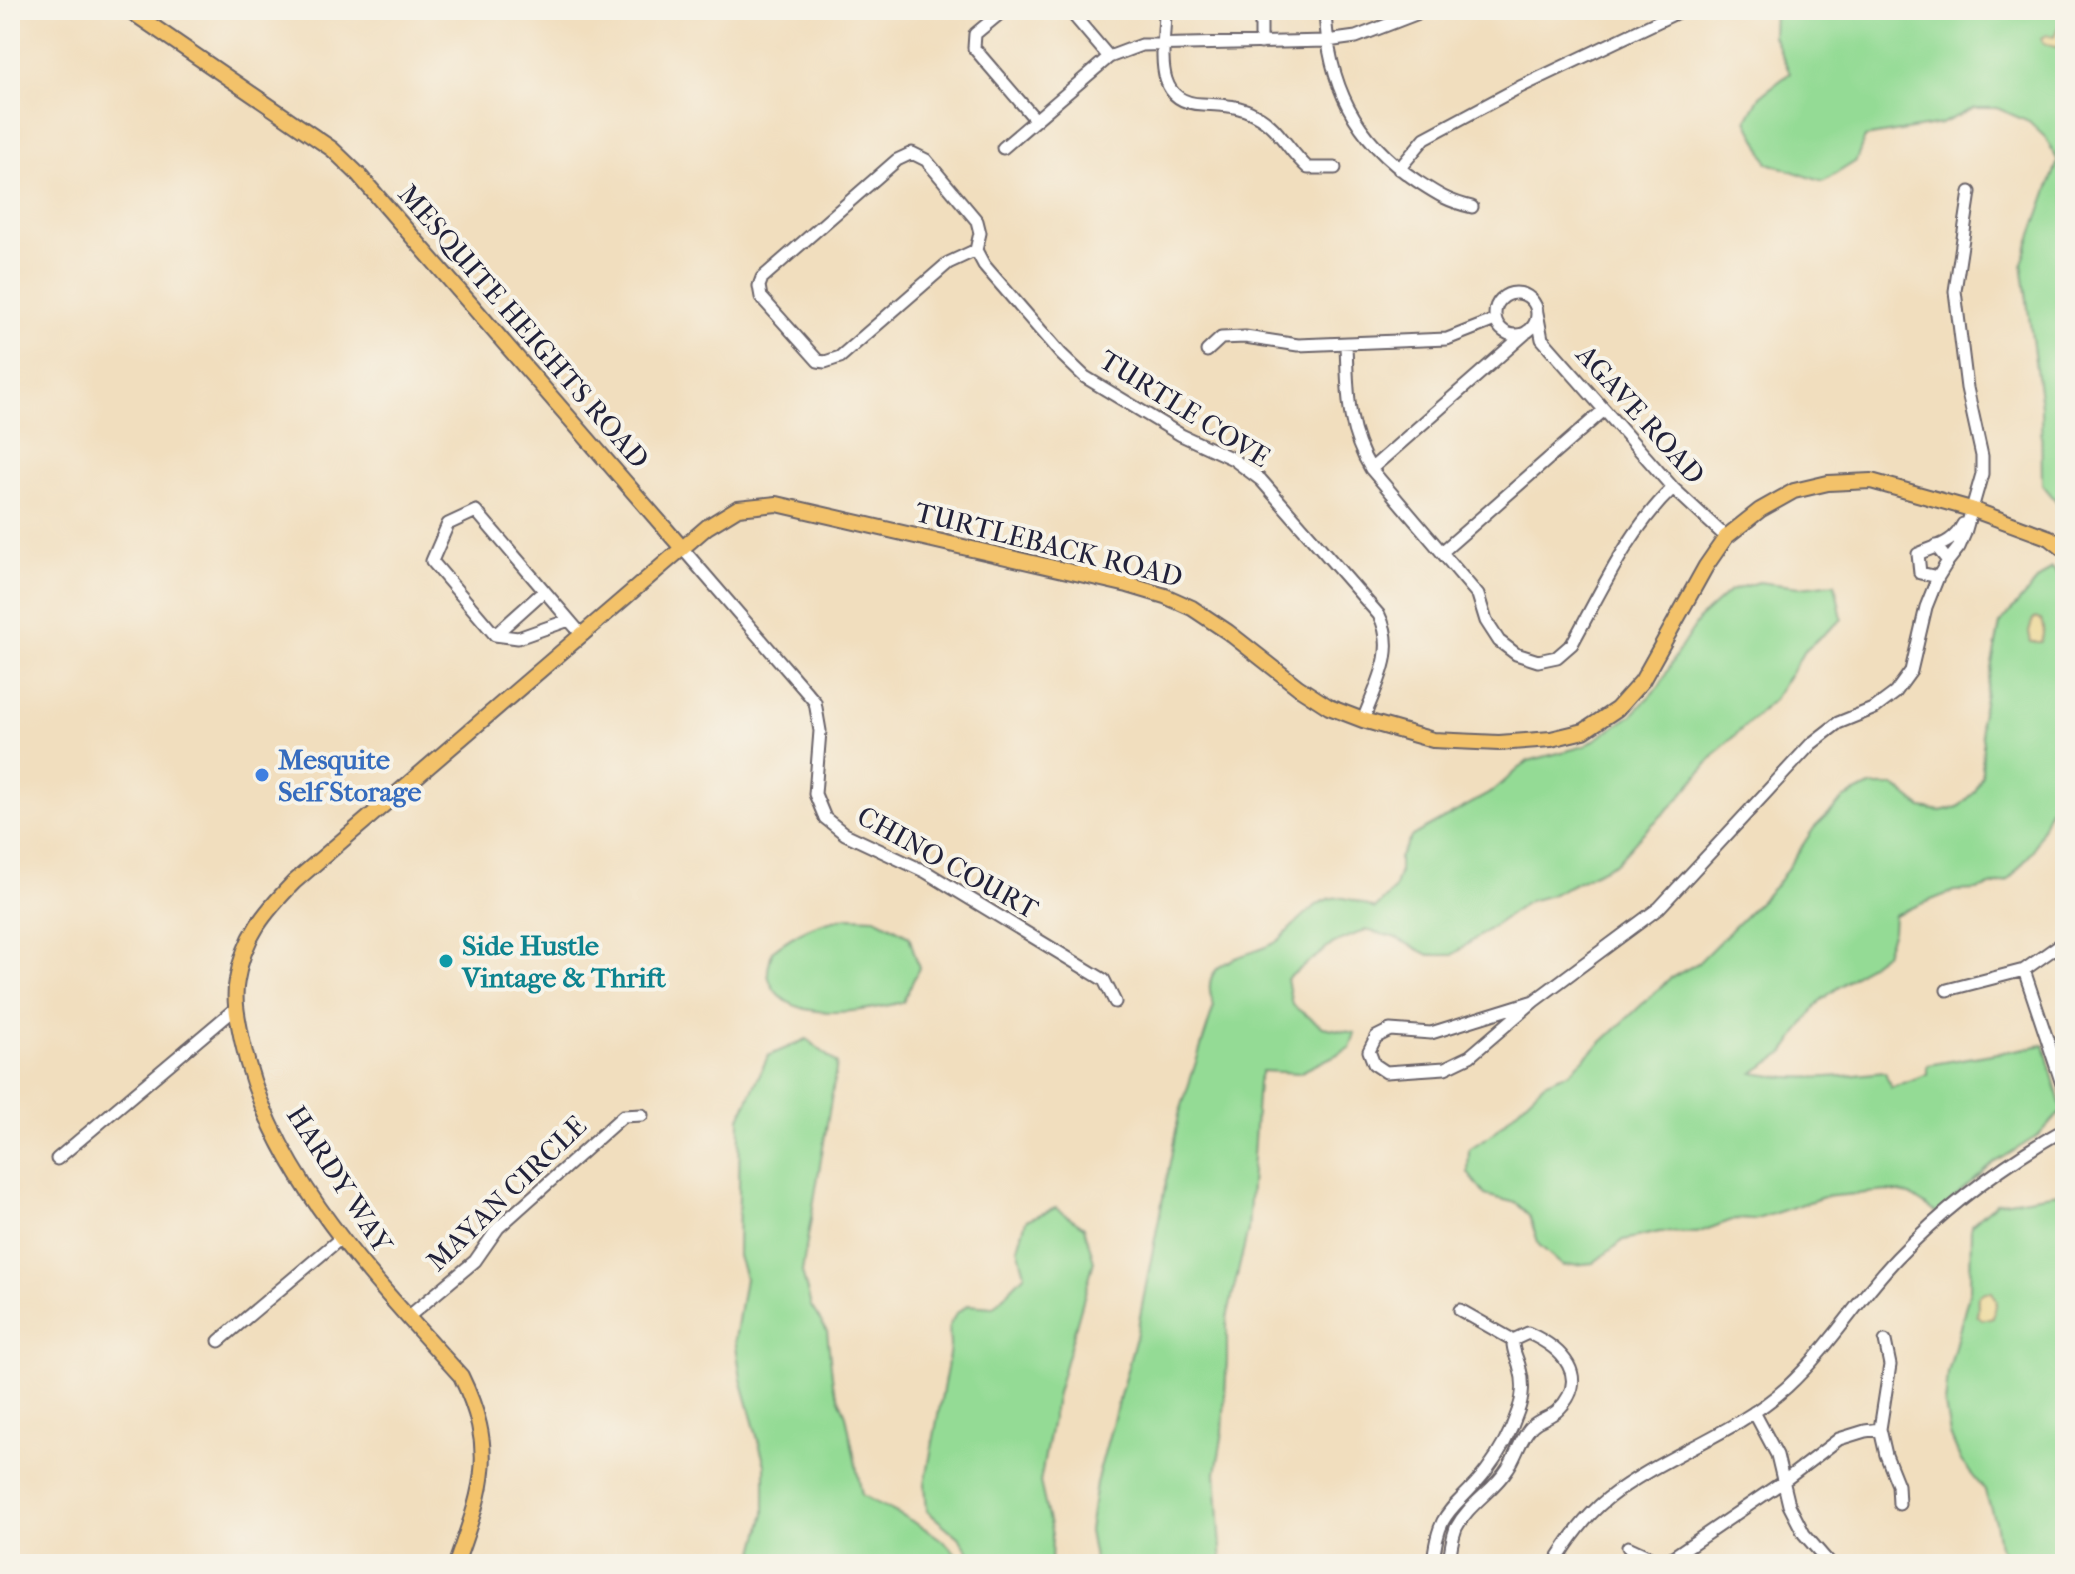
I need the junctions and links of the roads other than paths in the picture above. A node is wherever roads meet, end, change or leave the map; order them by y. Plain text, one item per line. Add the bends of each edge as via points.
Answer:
1 (129, 10) edge
2 (1004, 10) edge
3 (1069, 10) edge
4 (1165, 10) edge
5 (1261, 10) edge
6 (1325, 10) edge
7 (1426, 10) edge
8 (1682, 10) edge
9 (1327, 41) junction
10 (1261, 43) junction
11 (1165, 44) junction
12 (1109, 57) junction
13 (1035, 119) junction
14 (1003, 148) dead end
15 (1335, 168) dead end
16 (1399, 169) junction
17 (1970, 192) dead end
18 (1472, 207) dead end
19 (976, 250) junction
20 (1537, 313) junction
21 (1495, 320) junction
22 (1528, 331) junction
23 (1346, 345) junction
24 (1207, 351) dead end
25 (1604, 410) junction
26 (1371, 469) junction
27 (1673, 488) junction
28 (1971, 509) junction
29 (1726, 537) junction
30 (1936, 546) junction
31 (682, 548) junction
32 (2065, 550) edge
33 (1442, 552) junction
34 (1948, 561) junction
35 (1920, 573) junction
36 (1938, 577) junction
37 (544, 591) junction
38 (1926, 607) junction
39 (569, 620) junction
40 (495, 635) junction
41 (582, 635) junction
42 (1363, 720) junction
43 (820, 731) joint
44 (2065, 941) edge
45 (2024, 970) junction
46 (1947, 990) dead end
47 (1534, 1001) junction
48 (1115, 1002) dead end
49 (236, 1008) junction
50 (2065, 1093) edge
51 (642, 1115) dead end
52 (2065, 1129) edge
53 (57, 1159) dead end
54 (341, 1238) junction
55 (1460, 1310) dead end
56 (408, 1317) junction
57 (1513, 1340) junction
58 (219, 1341) dead end
59 (1885, 1341) dead end
60 (1754, 1412) junction
61 (1880, 1429) junction
62 (1784, 1481) junction
63 (1899, 1504) dead end
64 (1628, 1547) dead end
65 (456, 1564) edge
66 (1433, 1564) edge
67 (1449, 1564) edge
68 (1554, 1564) edge
69 (1665, 1564) edge
70 (1830, 1564) edge

1 - 31 main road, MESQUITE HEIGHTS ROAD via 332,149 358,174
2 - 13 street via 975,34 974,48
3 - 12 street
4 - 11 street
5 - 10 street
6 - 9 street
7 - 9 street via 1356,37
8 - 16 street via 1425,138
9 - 10 street
9 - 16 street via 1346,105 1366,137
10 - 11 street
11 - 12 street via 1141,45
11 - 15 street via 1164,82 1177,98 1244,108 1272,126 1308,168
12 - 13 street
13 - 14 street
16 - 18 street via 1448,201
17 - 28 street via 1955,291 1982,456
19 - 19 street, TURTLE COVE via 948,263 840,357 825,362 818,361 761,297 762,278 897,160 912,153 926,160 977,221
19 - 42 street, TURTLE COVE via 1085,377 1261,480 1379,615 1387,630 1388,652
20 - 21 street via 1531,299 1515,292 1500,300
20 - 22 street
20 - 25 street, AGAVE ROAD via 1542,339
21 - 22 street via 1509,334
21 - 23 street via 1447,339
22 - 26 street
23 - 24 street via 1221,338
23 - 26 street via 1350,418
25 - 27 street, AGAVE ROAD
25 - 33 street
26 - 33 street
27 - 29 street, AGAVE ROAD
27 - 33 street via 1633,536 1572,644 1557,657 1538,661 1499,641 1478,595
28 - 29 main road, TURTLEBACK ROAD via 1871,481 1828,483 1794,491
28 - 30 street via 1957,536
28 - 32 main road, TURTLEBACK ROAD via 2050,538
28 - 34 street via 1959,547
29 - 42 main road, TURTLEBACK ROAD via 1642,681 1617,709 1584,731 1499,743 1433,740
30 - 34 street
30 - 35 street via 1918,554
31 - 41 main road, HARDY WAY
31 - 42 main road, TURTLEBACK ROAD via 738,508 777,504 1128,585 1192,608 1316,699
31 - 43 street, MESQUITE HEIGHTS ROAD via 815,702
34 - 36 street
35 - 36 street
35 - 38 street
36 - 38 street
37 - 39 street
37 - 40 street
37 - 40 street via 476,511 448,524 432,561
38 - 47 street via 1911,671 1895,693 1811,744 1659,908
39 - 40 street via 518,638
39 - 41 street
41 - 49 main road, HARDY WAY via 264,913 236,981
43 - 48 street, CHINO COURT via 815,794 825,818 845,834 926,872 1104,980
44 - 45 street
45 - 46 street
45 - 50 street
47 - 47 street via 1431,1033 1390,1030 1376,1037 1369,1051 1374,1064 1386,1072 1445,1068 1470,1056
49 - 53 street
49 - 54 main road, HARDY WAY via 262,1108
51 - 56 street, MAYAN CIRCLE via 623,1116 498,1228 475,1261
52 - 60 street via 1985,1179 1938,1218 1895,1260 1830,1342 1786,1388
54 - 56 main road, HARDY WAY
54 - 58 street
55 - 57 street
56 - 65 main road, HARDY WAY via 461,1376 479,1417 484,1475
57 - 66 street via 1523,1388 1519,1410 1485,1473 1442,1521
57 - 67 street via 1528,1333 1563,1354 1573,1380 1570,1397 1534,1424 1493,1488 1467,1511 1456,1529
59 - 61 street via 1890,1365
60 - 62 street
60 - 68 street via 1608,1498
61 - 62 street via 1839,1439
61 - 63 street
62 - 69 street
62 - 70 street via 1804,1534
64 - 69 street

